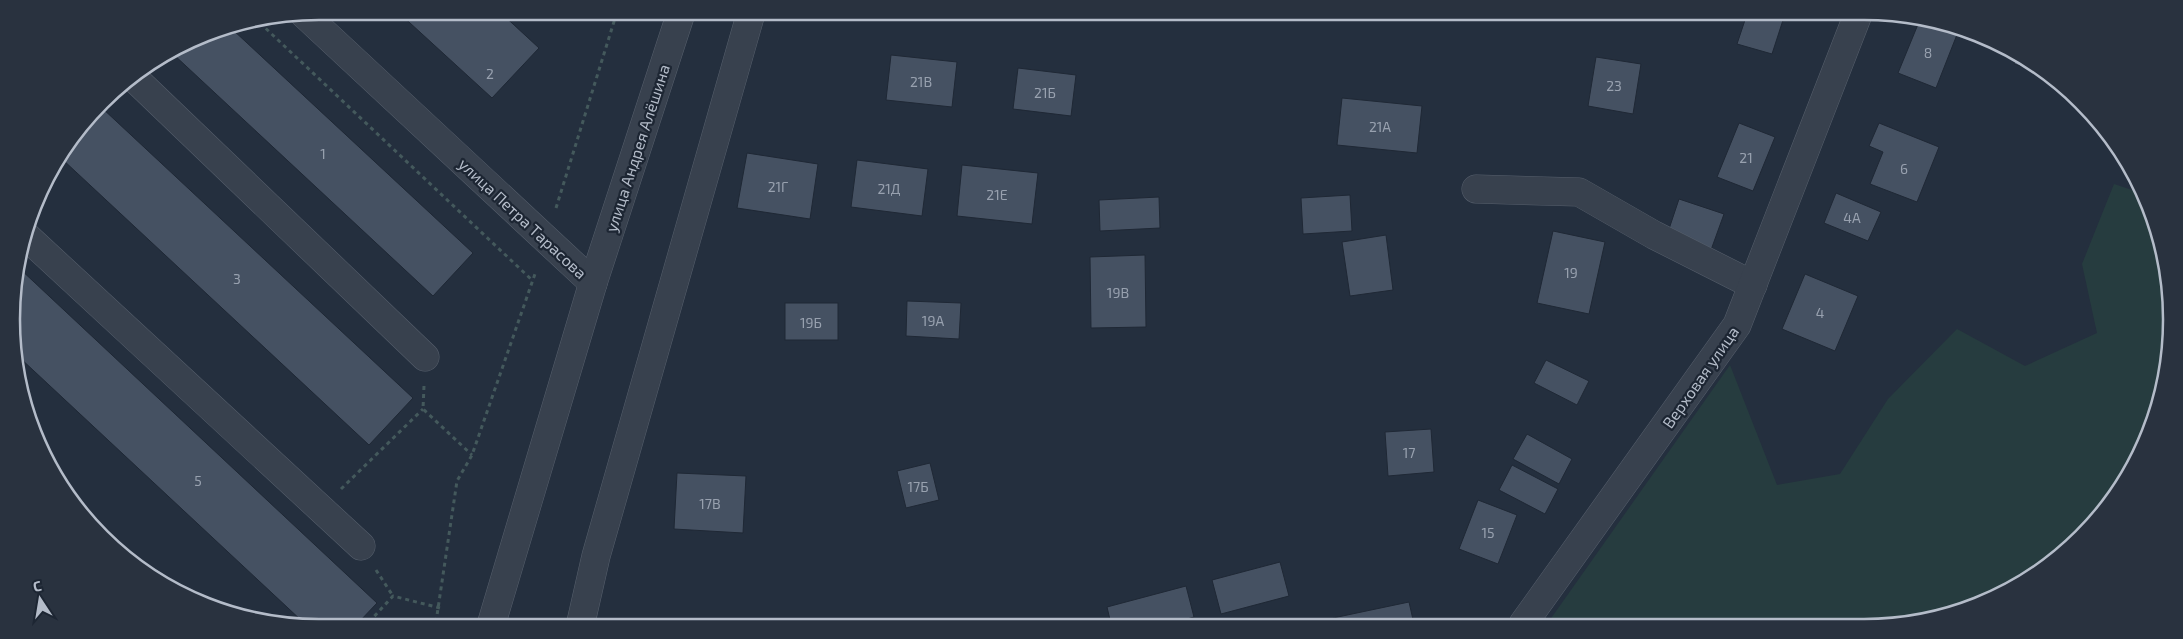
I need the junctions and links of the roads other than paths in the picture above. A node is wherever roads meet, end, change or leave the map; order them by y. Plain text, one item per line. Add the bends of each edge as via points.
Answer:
1 (311, 20) edge
2 (679, 20) edge
3 (749, 20) edge
4 (1856, 20) edge
5 (138, 81) edge
6 (1476, 189) dead end
7 (31, 240) edge
8 (593, 284) junction
9 (1753, 285) junction
10 (425, 357) road end
11 (361, 546) dead end
12 (493, 619) edge
13 (582, 619) edge
14 (1527, 619) edge

1 - 8 street, улица Петра Тарасова
2 - 8 street, улица Андрея Алёшина
3 - 13 street via 596,556
4 - 9 street, Верховая улица
5 - 10 street
6 - 9 street via 1580,192 1654,235
7 - 11 street
8 - 12 street, улица Петра Тарасова
9 - 14 street, Верховая улица via 1737,326

